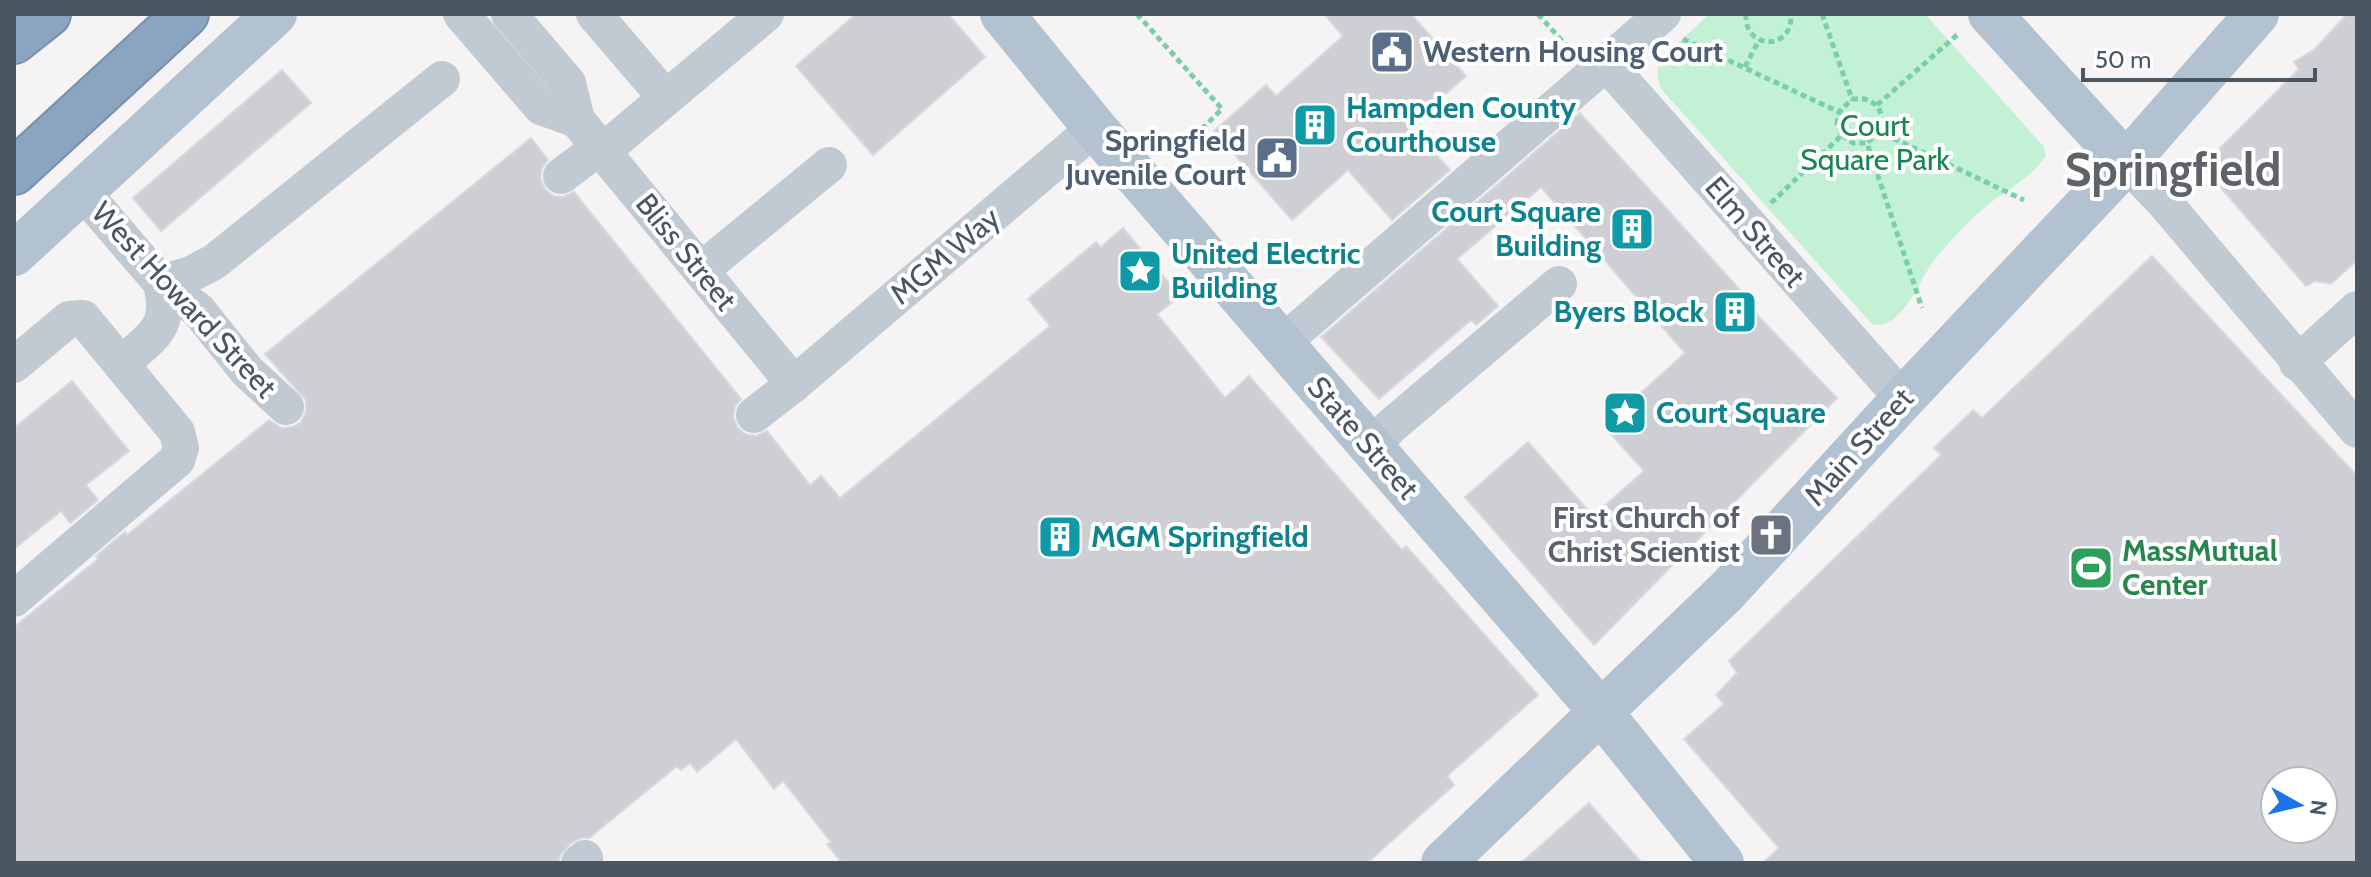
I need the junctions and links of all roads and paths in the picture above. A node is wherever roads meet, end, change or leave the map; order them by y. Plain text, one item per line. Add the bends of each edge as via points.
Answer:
1 (48, 14) edge
2 (186, 14) edge
3 (275, 14) edge
4 (461, 14) edge
5 (509, 14) edge
6 (594, 14) edge
7 (1002, 14) edge
8 (1137, 14) edge
9 (1538, 14) edge
10 (1746, 14) edge
11 (1791, 14) edge
12 (1822, 14) edge
13 (2257, 14) edge
14 (1659, 17) edge
15 (751, 19) edge
16 (1974, 24) edge
17 (1759, 40) junction
18 (14, 41) edge
19 (1745, 67) junction
20 (1600, 70) junction
21 (442, 79) dead end
22 (665, 97) junction
23 (1852, 99) junction
24 (1877, 105) junction
25 (1839, 112) junction
26 (577, 120) junction
27 (1095, 128) junction
28 (1880, 132) junction
29 (1842, 135) junction
30 (1867, 143) junction
31 (602, 149) junction
32 (1179, 151) dead end
33 (2126, 163) junction
34 (829, 165) dead end
35 (14, 172) edge
36 (561, 176) dead end
37 (82, 191) junction
38 (2024, 200) dead end
39 (1749, 225) junction
40 (14, 254) edge
41 (701, 270) junction
42 (161, 283) junction
43 (1559, 284) dead end
44 (1922, 308) dead end
45 (2357, 309) edge
46 (1281, 344) junction
47 (2297, 363) junction
48 (122, 364) junction
49 (14, 365) edge
50 (794, 384) junction
51 (1903, 399) junction
52 (286, 407) dead end
53 (754, 415) dead end
54 (2357, 430) edge
55 (1372, 448) junction
56 (14, 599) edge
57 (1602, 712) junction
58 (1443, 863) edge
59 (1722, 863) edge

1 - 18 highway
2 - 35 highway
3 - 37 main road
4 - 26 street, Bliss Street via 541,107
5 - 26 street, Bliss Street via 568,83
6 - 22 street
7 - 27 main road, State Street
8 - 32 path via 1222,109
9 - 20 path
10 - 17 path via 1748,30
11 - 17 path via 1791,26 1781,39
12 - 23 path
13 - 33 main road, Main Street
14 - 19 path via 1674,35
14 - 20 street
15 - 22 street
16 - 24 path
16 - 33 main road
17 - 19 path
19 - 25 path
20 - 39 street, Elm Street
20 - 46 street
21 - 42 street via 214,262
22 - 31 street
23 - 24 path
23 - 25 path
24 - 28 path via 1883,118
25 - 29 path
26 - 31 street, Bliss Street
27 - 46 main road, State Street
27 - 50 street, MGM Way
28 - 30 path
28 - 38 path
29 - 30 path via 1853,143
29 - 39 path
30 - 44 path
31 - 36 street
31 - 41 street, Bliss Street
33 - 47 street
33 - 51 main road, Main Street
34 - 41 street
37 - 40 main road
37 - 42 street, West Howard Street
39 - 51 street, Elm Street
41 - 50 street, Bliss Street
42 - 48 street via 163,322
42 - 52 street, West Howard Street via 198,310 247,371
43 - 55 street
45 - 47 street
46 - 55 main road, State Street
47 - 54 street
48 - 49 street via 83,318 69,319
48 - 56 street via 177,432 177,460
50 - 53 street, MGM Way
51 - 57 main road, Main Street via 1737,581
55 - 57 main road, State Street
57 - 58 main road, Main Street
57 - 59 main road, State Street

